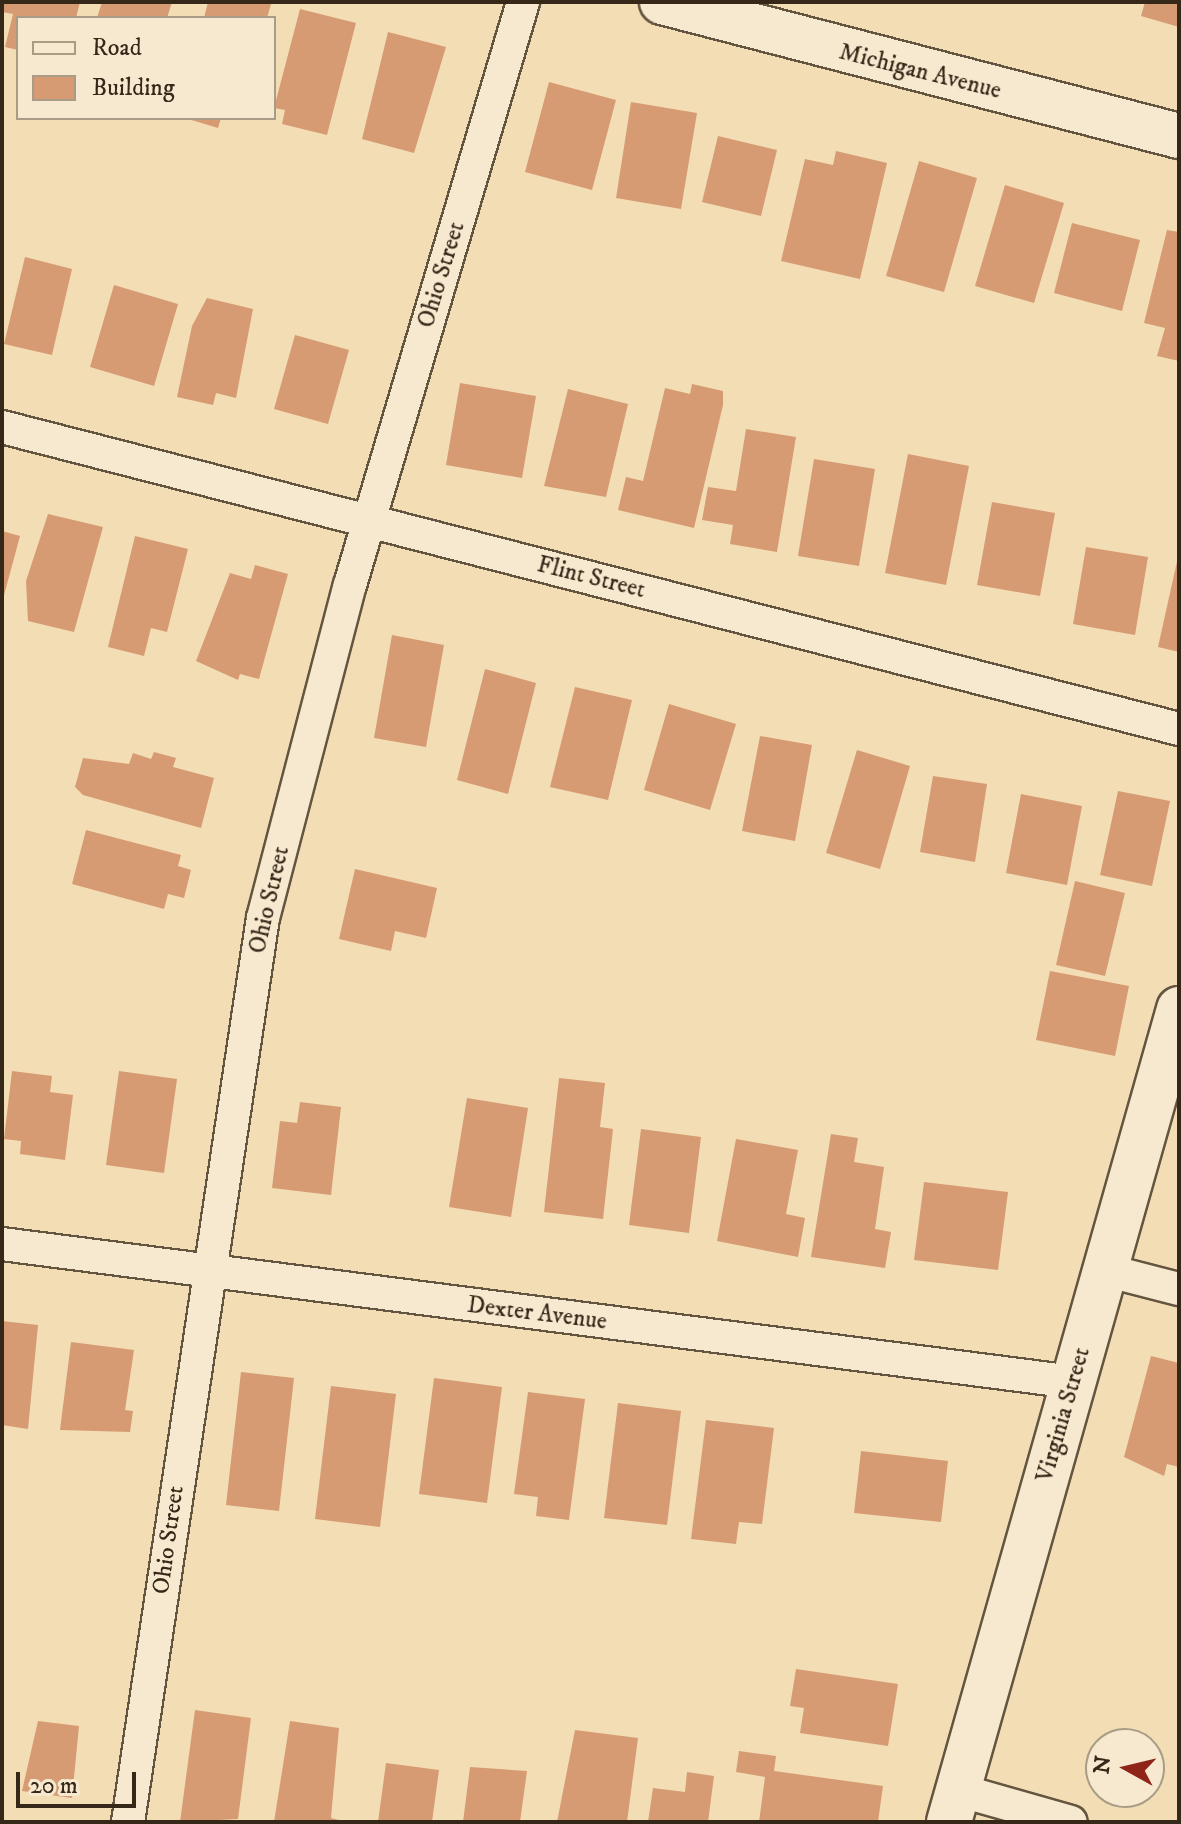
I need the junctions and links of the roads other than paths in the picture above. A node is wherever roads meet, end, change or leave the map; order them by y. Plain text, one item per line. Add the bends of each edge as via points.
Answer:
1 (523, 2) edge
2 (662, 2) edge
3 (1179, 136) edge
4 (2, 427) edge
5 (369, 521) junction
6 (1179, 729) edge
7 (1179, 1009) edge
8 (2, 1244) edge
9 (1105, 1270) junction
10 (208, 1272) junction
11 (1179, 1289) edge
12 (1073, 1382) junction
13 (954, 1806) edge
14 (128, 1822) edge
15 (1071, 1822) edge

1 - 5 street, Ohio Street
2 - 3 street, Michigan Avenue
4 - 5 street, Flint Street
5 - 6 street, Flint Street
5 - 10 street, Ohio Street via 263,918
7 - 9 street, Virginia Street
8 - 10 street, Dexter Avenue
9 - 11 street
9 - 12 street, Virginia Street
10 - 12 street, Dexter Avenue
10 - 14 street, Ohio Street
12 - 13 street, Virginia Street
13 - 15 street

